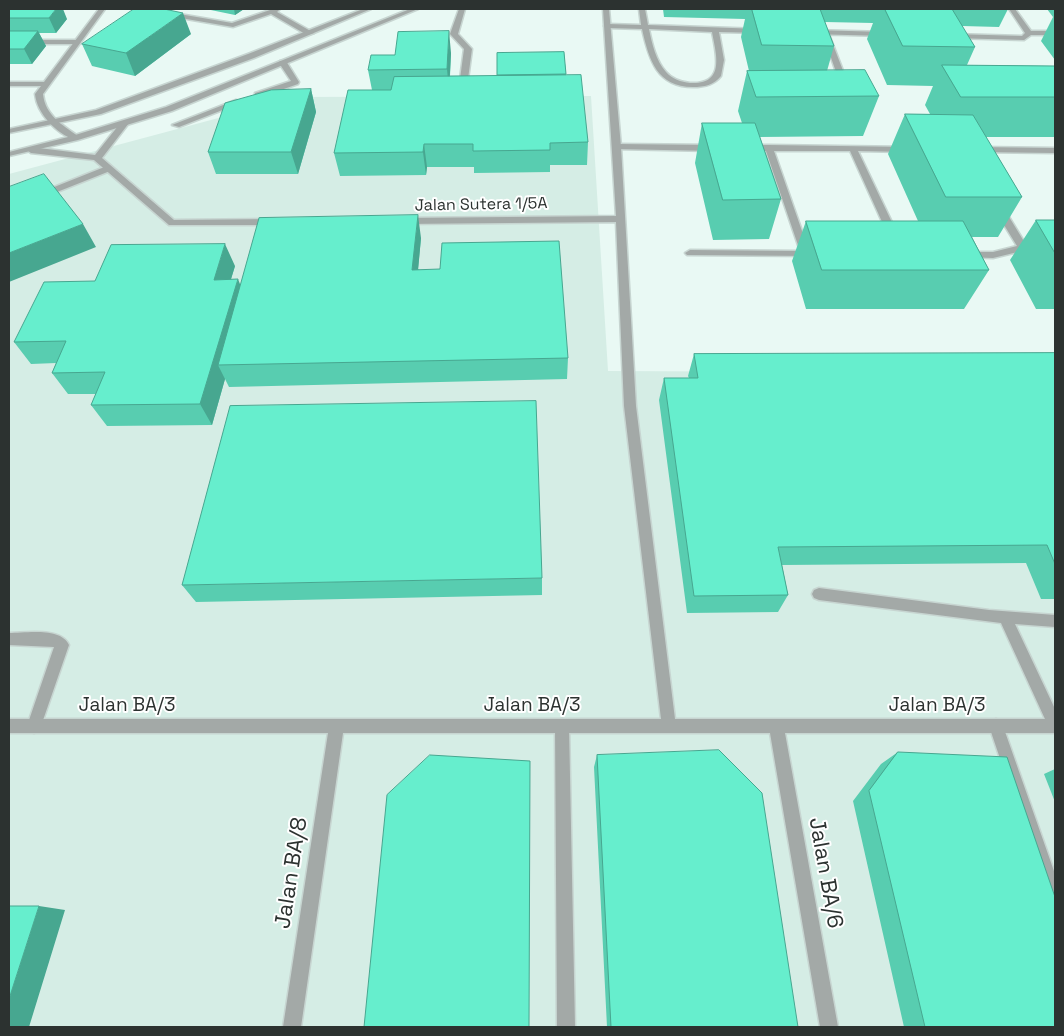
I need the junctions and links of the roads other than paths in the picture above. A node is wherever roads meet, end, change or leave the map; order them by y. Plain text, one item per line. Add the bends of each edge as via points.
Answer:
1 (102, 9) edge
2 (140, 9) edge
3 (368, 9) edge
4 (415, 9) edge
5 (462, 9) edge
6 (606, 9) edge
7 (642, 9) edge
8 (1012, 9) edge
9 (274, 10) edge
10 (608, 26) junction
11 (645, 27) junction
12 (715, 30) junction
13 (764, 31) edge
14 (804, 32) edge
15 (824, 32) junction
16 (1055, 32) edge
17 (310, 33) junction
18 (1029, 33) junction
19 (889, 34) edge
20 (9, 42) edge
21 (77, 42) junction
22 (950, 43) edge
23 (283, 63) junction
24 (464, 79) edge
25 (9, 84) edge
26 (46, 84) junction
27 (845, 86) edge
28 (55, 122) junction
29 (126, 123) junction
30 (176, 126) dead end
31 (9, 131) edge
32 (75, 138) junction
33 (617, 147) junction
34 (722, 148) edge
35 (741, 148) edge
36 (770, 148) junction
37 (853, 149) junction
38 (31, 150) junction
39 (913, 150) edge
40 (972, 150) edge
41 (1055, 151) edge
42 (9, 154) edge
43 (97, 158) junction
44 (108, 168) junction
45 (992, 199) edge
46 (9, 208) edge
47 (620, 219) junction
48 (391, 221) edge
49 (281, 222) edge
50 (898, 246) edge
51 (690, 253) dead end
52 (805, 254) junction
53 (824, 254) edge
54 (956, 255) edge
55 (819, 594) dead end
56 (1005, 618) junction
57 (1055, 621) edge
58 (9, 639) edge
59 (9, 726) edge
60 (34, 726) junction
61 (337, 726) junction
62 (562, 726) junction
63 (669, 726) junction
64 (776, 726) junction
65 (996, 726) junction
66 (1055, 726) edge
67 (1055, 897) edge
68 (292, 1027) edge
69 (566, 1027) edge
70 (829, 1027) edge

1 - 21 street
2 - 9 street via 233,25
3 - 17 street
4 - 23 street
5 - 24 street via 454,34 468,49
6 - 10 street
7 - 11 street
8 - 18 street
9 - 17 street
10 - 11 street
10 - 33 street
11 - 12 street
11 - 12 street via 657,65 664,76 674,82 689,84 708,83 717,77 720,67
12 - 13 street
14 - 15 street
15 - 19 street
15 - 27 street
16 - 18 street
17 - 28 street via 98,112
18 - 22 street via 1024,38 945,36
20 - 21 street
21 - 26 street
23 - 29 street
23 - 30 street via 295,82
25 - 26 street
26 - 28 street via 39,94 38,104
28 - 31 street
28 - 32 street
29 - 32 street
29 - 43 street
32 - 38 street
33 - 34 street
33 - 47 street
35 - 36 street
36 - 37 street
36 - 52 street
37 - 39 street
37 - 50 street
38 - 42 street
38 - 43 street
40 - 41 street
43 - 44 street
44 - 46 street
44 - 49 street via 172,223
45 - 54 street via 1027,248 993,255
47 - 48 street, Jalan Sutera 1/5A
47 - 63 street via 630,406
51 - 52 street
52 - 53 street
55 - 56 street
56 - 57 street
56 - 66 street
58 - 60 street via 56,640 62,645
59 - 60 street, Jalan BA/3
60 - 61 street, Jalan BA/3
61 - 62 street, Jalan BA/3
61 - 68 street, Jalan BA/8
62 - 63 street, Jalan BA/3
62 - 69 street
63 - 64 street, Jalan BA/3
64 - 65 street, Jalan BA/3
64 - 70 street, Jalan BA/6
65 - 66 street, Jalan BA/3
65 - 67 street

